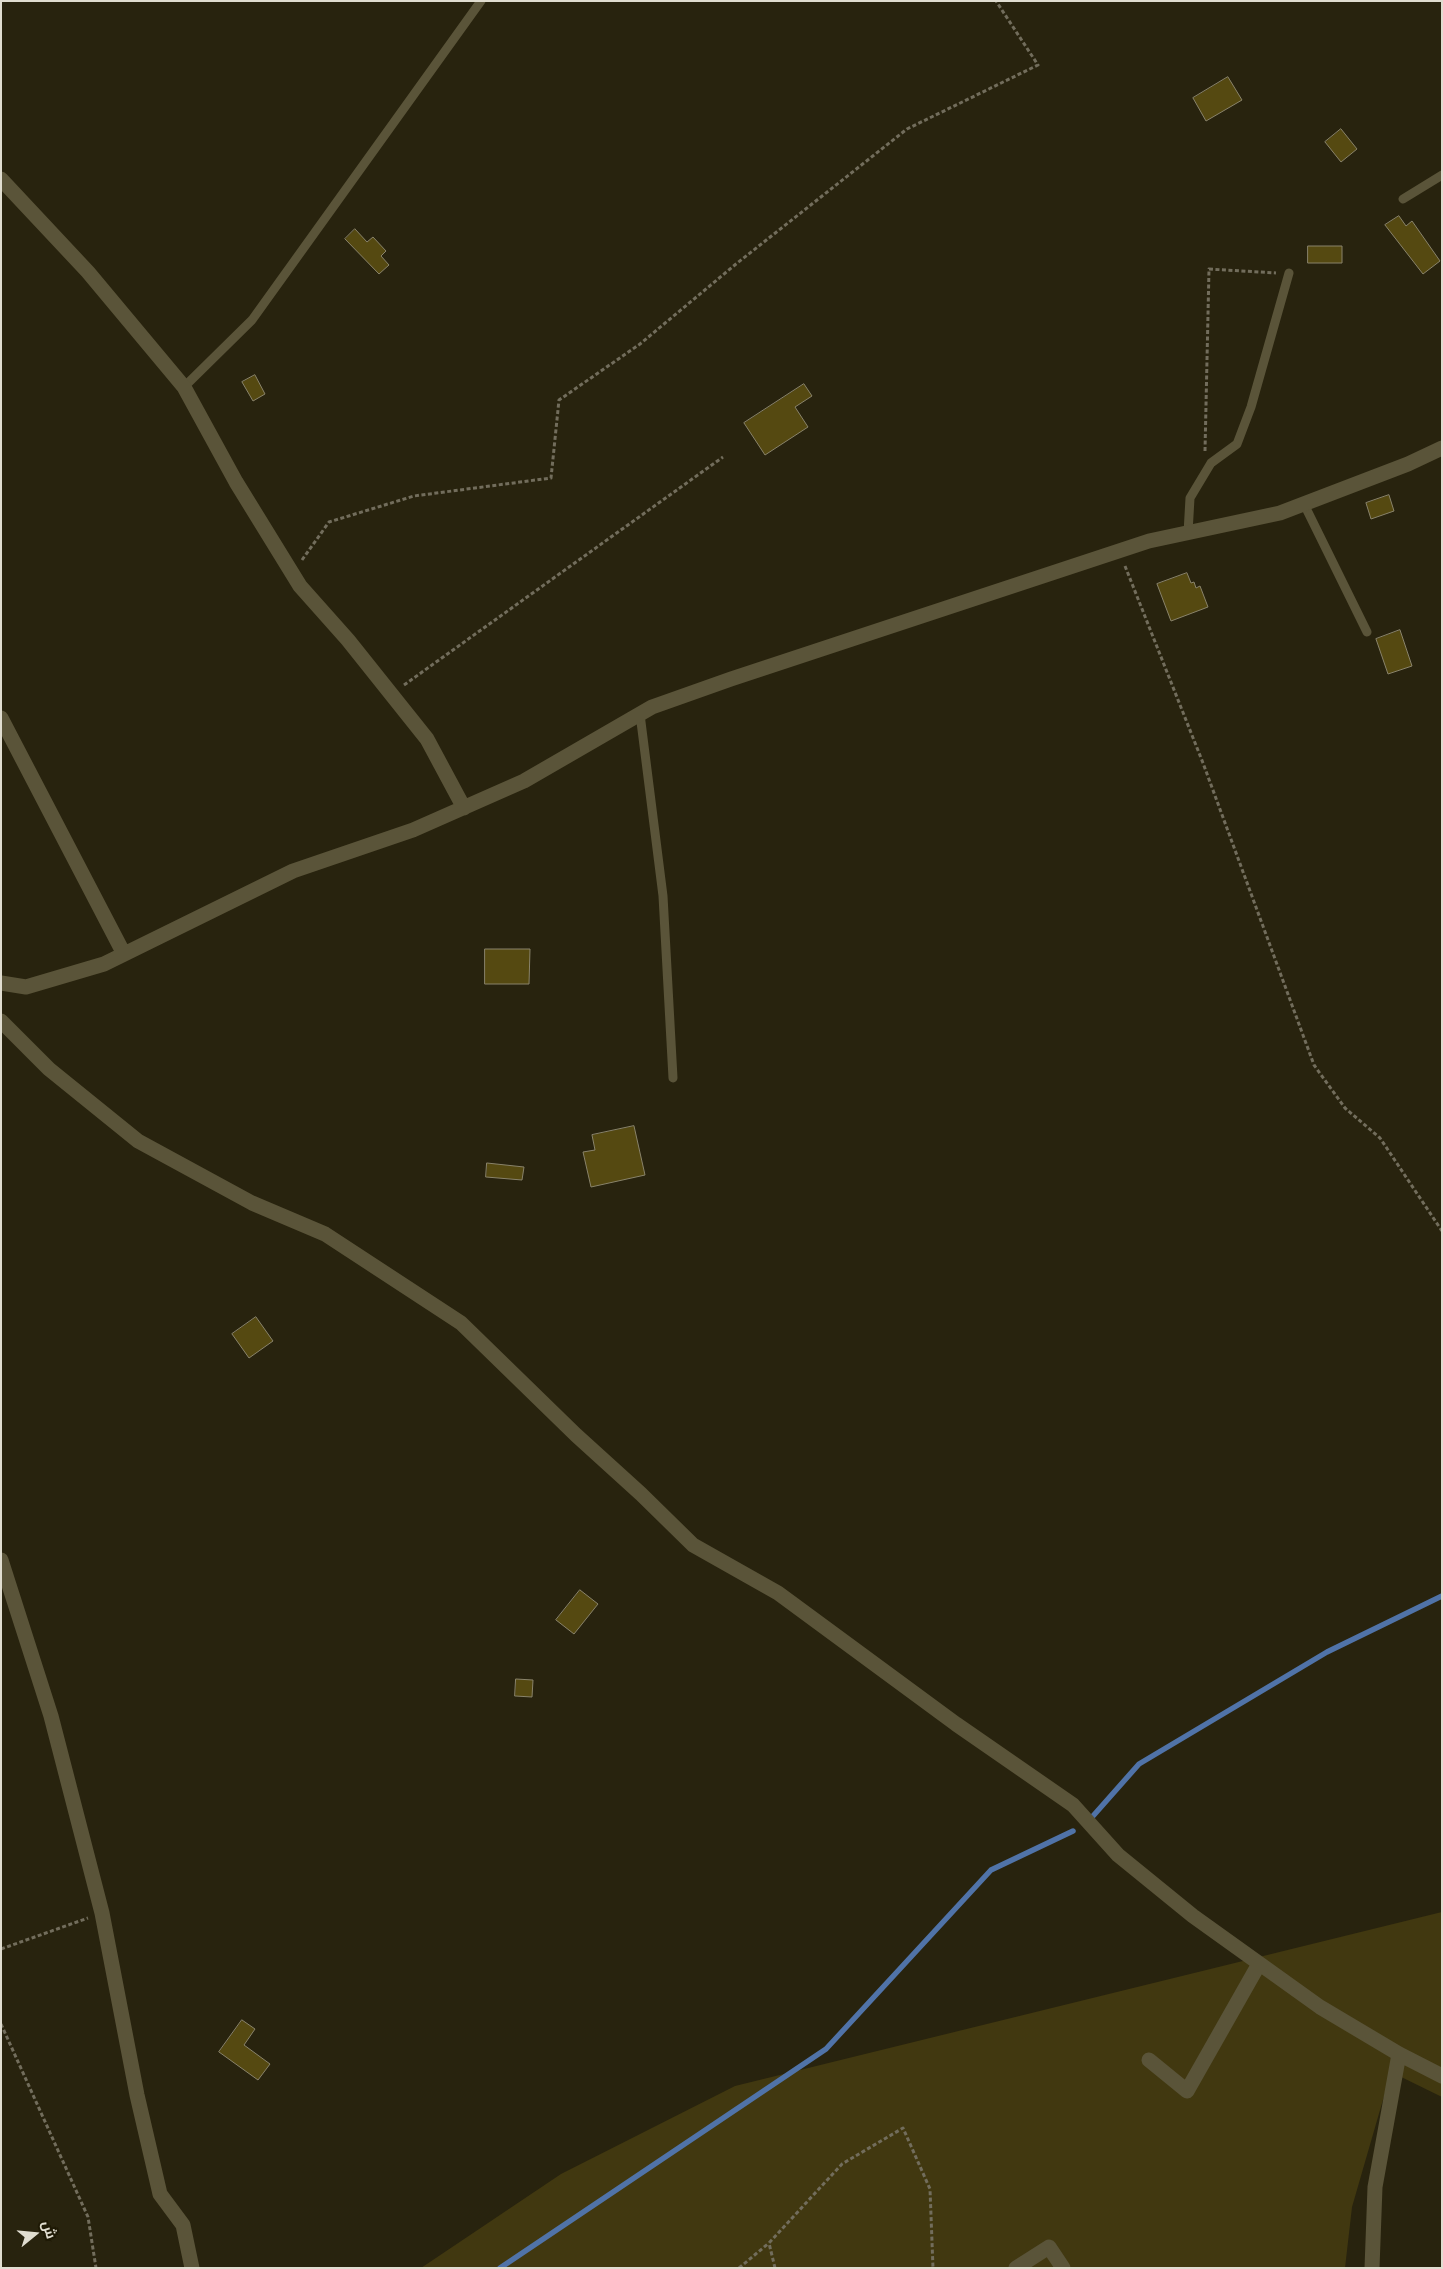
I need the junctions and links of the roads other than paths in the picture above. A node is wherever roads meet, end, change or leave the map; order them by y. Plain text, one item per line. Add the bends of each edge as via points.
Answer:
1 (481, 1) edge
2 (1442, 175) edge
3 (1, 179) edge
4 (1403, 199) dead end
5 (1289, 274) road end
6 (184, 387) junction
7 (1442, 448) edge
8 (1304, 504) junction
9 (1188, 533) junction
10 (1367, 632) dead end
11 (640, 714) junction
12 (1, 718) edge
13 (464, 808) junction
14 (124, 954) junction
15 (1, 983) edge
16 (1, 1021) edge
17 (673, 1078) dead end
18 (1, 1560) edge
19 (1259, 1964) junction
20 (1399, 2054) junction
21 (1149, 2060) dead end
22 (1442, 2076) edge
23 (192, 2268) edge
24 (1016, 2268) edge
25 (1063, 2268) edge
26 (1372, 2268) edge

1 - 6 lane via 252,320
2 - 4 lane
3 - 6 street via 88,272
5 - 9 lane via 1251,407 1236,444 1211,463 1190,498
6 - 13 street via 236,482 300,586 348,640 426,739
7 - 8 street
8 - 9 street via 1280,513
8 - 10 lane
9 - 11 street via 1149,541 731,679
11 - 13 street via 524,781
11 - 17 lane via 663,896
12 - 14 street
13 - 14 street via 413,830 294,871
14 - 15 street via 104,964 26,987
16 - 19 street via 49,1069 138,1141 252,1203 325,1234 461,1323 693,1546 778,1593 956,1724 1073,1805 1118,1855
18 - 23 street via 51,1716 102,1913 137,2095 160,2194 183,2225
19 - 20 street via 1320,2007
19 - 21 street via 1187,2091
20 - 22 street
20 - 26 street via 1375,2187
24 - 25 street via 1049,2247

